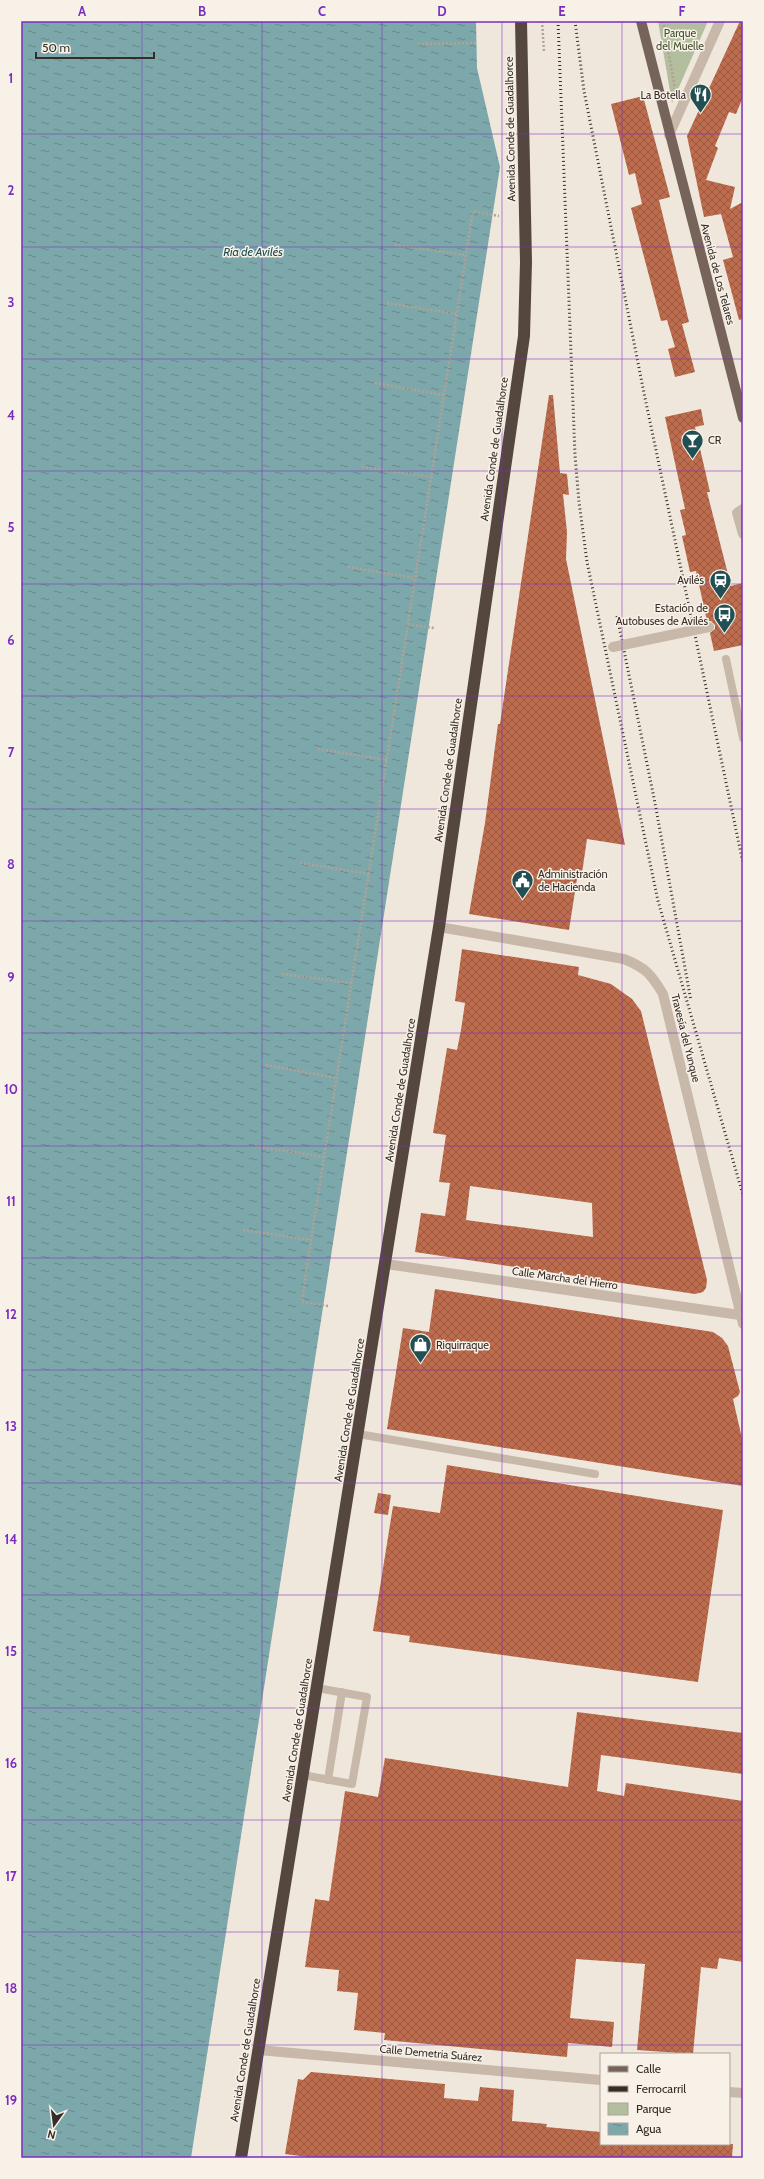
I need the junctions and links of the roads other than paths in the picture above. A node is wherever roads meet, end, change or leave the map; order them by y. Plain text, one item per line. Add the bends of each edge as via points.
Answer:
1 (521, 21) edge
2 (641, 21) edge
3 (720, 21) edge
4 (669, 135) junction
5 (743, 418) edge
6 (743, 509) edge
7 (743, 534) edge
8 (708, 627) dead end
9 (614, 647) dead end
10 (726, 659) dead end
11 (743, 738) edge
12 (439, 927) junction
13 (386, 1264) junction
14 (742, 1320) edge
15 (358, 1434) junction
16 (596, 1474) dead end
17 (317, 1688) junction
18 (342, 1692) junction
19 (303, 1775) junction
20 (328, 1780) junction
21 (258, 2050) junction
22 (600, 2080) edge
23 (730, 2092) edge
24 (743, 2093) edge
25 (241, 2158) edge

1 - 12 highway, Avenida Conde de Guadalhorce via 526,262 524,336
2 - 4 main road, Avenida de Los Telares
3 - 4 street
4 - 5 main road, Avenida de Los Telares
6 - 7 street via 737,513
8 - 9 street, bridge
10 - 11 lane
12 - 13 highway, Avenida Conde de Guadalhorce
12 - 14 street, Travesía del Yunque via 624,959 639,965 651,974 663,994
13 - 14 street, Calle Marcha del Hierro
13 - 15 highway, Avenida Conde de Guadalhorce
15 - 16 lane
15 - 17 highway, Avenida Conde de Guadalhorce
17 - 18 lane
17 - 19 highway, Avenida Conde de Guadalhorce
18 - 20 lane
18 - 20 lane via 367,1697 352,1784
19 - 20 lane
19 - 21 highway, Avenida Conde de Guadalhorce
21 - 22 street, Calle Demetria Suárez
21 - 25 highway, Avenida Conde de Guadalhorce
23 - 24 street

